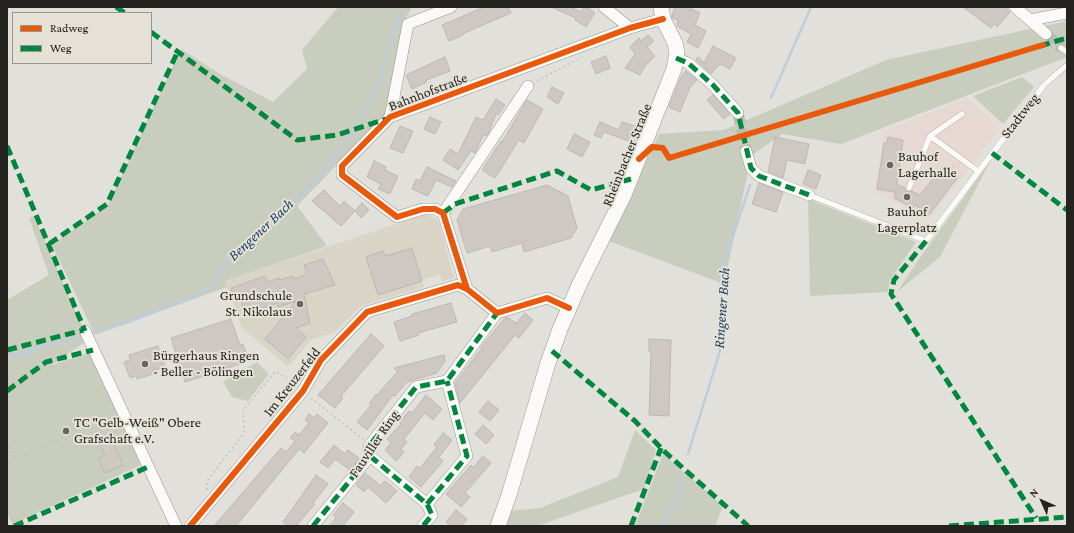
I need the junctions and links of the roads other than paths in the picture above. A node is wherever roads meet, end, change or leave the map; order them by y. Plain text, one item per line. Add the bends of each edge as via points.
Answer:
1 (451, 7) edge
2 (604, 7) edge
3 (1015, 7) edge
4 (662, 13) edge
5 (1067, 13) edge
6 (1030, 20) junction
7 (630, 28) junction
8 (1046, 34) tunnel mouth
9 (1061, 48) tunnel mouth
10 (1067, 52) edge
11 (676, 58) junction
12 (1067, 65) edge
13 (528, 86) road end
14 (738, 113) tunnel mouth
15 (962, 114) dead end
16 (390, 117) junction
17 (930, 136) junction
18 (746, 151) tunnel mouth
19 (978, 171) junction
20 (909, 188) dead end
21 (809, 195) joint
22 (443, 213) junction
23 (467, 289) junction
24 (569, 308) junction
25 (497, 313) junction
26 (85, 331) dead end
27 (447, 381) junction
28 (370, 451) junction
29 (427, 504) junction
30 (176, 526) edge
31 (190, 526) edge
32 (313, 526) edge
33 (423, 526) edge
34 (498, 526) edge

1 - 16 street via 408,24
2 - 7 street
3 - 6 street
4 - 7 street, Bahnhofstraße
4 - 11 main road, Rheinbacher Straße via 676,43
5 - 6 street
6 - 8 street
7 - 16 street, Bahnhofstraße
9 - 10 lane
11 - 14 street via 688,63 713,85
11 - 24 main road, Rheinbacher Straße via 624,195
12 - 19 lane, Stadtweg via 1044,85
13 - 22 street
15 - 17 lane
16 - 22 street, Bahnhofstraße via 342,166 342,175 397,217 424,209 435,209
17 - 19 lane
17 - 20 lane
18 - 21 street via 751,168 759,176
19 - 21 lane, Stadtweg via 926,241
22 - 23 street
23 - 25 street
23 - 31 street, Im Kreuzerfeld via 458,285 367,312 322,360 302,391
24 - 25 street via 547,298
24 - 34 main road, Rheinbacher Straße via 548,363 510,495
25 - 27 street
26 - 30 street
27 - 28 street, Fauviller Ring via 416,387
27 - 29 street via 467,456
28 - 29 street
28 - 32 street, Fauviller Ring
29 - 33 street via 432,515

